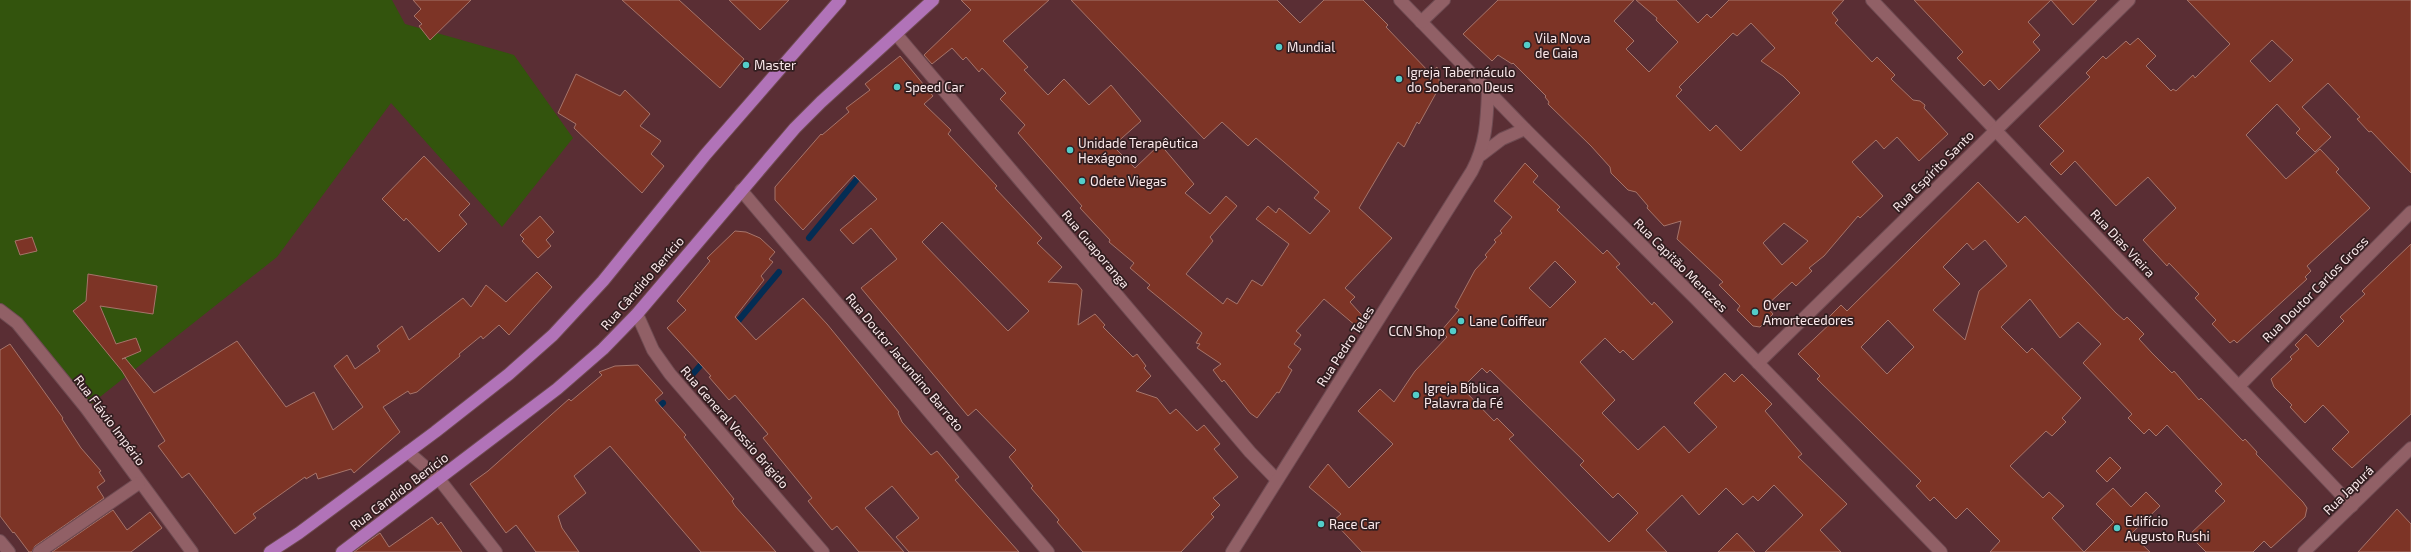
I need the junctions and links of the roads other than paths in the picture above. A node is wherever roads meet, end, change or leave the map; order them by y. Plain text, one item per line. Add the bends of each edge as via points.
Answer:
1 (840, 0) edge
2 (933, 0) edge
3 (1400, 0) edge
4 (1444, 0) edge
5 (1872, 0) edge
6 (2121, 3) edge
7 (1421, 22) junction
8 (896, 34) junction
9 (1488, 91) junction
10 (1525, 129) junction
11 (1996, 129) junction
12 (1481, 155) junction
13 (741, 190) junction
14 (2411, 212) edge
15 (1, 311) edge
16 (636, 314) junction
17 (1758, 363) junction
18 (2239, 386) junction
19 (2411, 448) edge
20 (408, 452) junction
21 (439, 479) junction
22 (1277, 480) junction
23 (140, 483) junction
24 (2352, 506) junction
25 (0, 541) edge
26 (9, 552) edge
27 (39, 552) edge
28 (192, 552) edge
29 (270, 552) edge
30 (342, 552) edge
31 (496, 552) edge
32 (823, 552) edge
33 (1048, 552) edge
34 (1232, 552) edge
35 (1941, 552) edge
36 (2304, 552) edge

1 - 20 main road, Rua Cândido Benício via 706,154 603,281 558,329 509,374
2 - 8 main road, Rua Cândido Benício
3 - 7 street, Rua Capitão Menezes
4 - 7 street
5 - 11 street, Rua Dias Vieira
6 - 11 street, Rua Espírito Santo
7 - 9 street, Rua Capitão Menezes
8 - 13 main road, Rua Cândido Benício via 821,102
8 - 22 street, Rua Guaporanga via 1250,452
9 - 10 street, Rua Capitão Menezes
9 - 12 street, Rua Pedro Teles via 1487,128
10 - 12 street, Rua Pedro Teles via 1502,139
10 - 17 street, Rua Capitão Menezes
11 - 17 street, Rua Espírito Santo
11 - 18 street, Rua Dias Vieira
12 - 22 street, Rua Pedro Teles
13 - 16 main road, Rua Cândido Benício
13 - 33 street, Rua Doutor Jacundino Barreto
14 - 18 street, Rua Doutor Carlos Gross
15 - 23 street, Rua Flávio Império via 17,323 86,408
16 - 21 main road, Rua Cândido Benício via 603,349 557,389
16 - 32 street, Rua General Vossio Brigido via 653,350 670,374
17 - 35 street, Rua Capitão Menezes
18 - 24 street, Rua Dias Vieira
19 - 24 street, Rua Japurá
20 - 21 street
20 - 29 main road, Rua Cândido Benício via 299,534
21 - 30 main road, Rua Cândido Benício
21 - 31 street
22 - 34 street, Rua Pedro Teles
23 - 27 street
23 - 28 street, Rua Flávio Império
24 - 36 street, Rua Japurá
25 - 26 street

